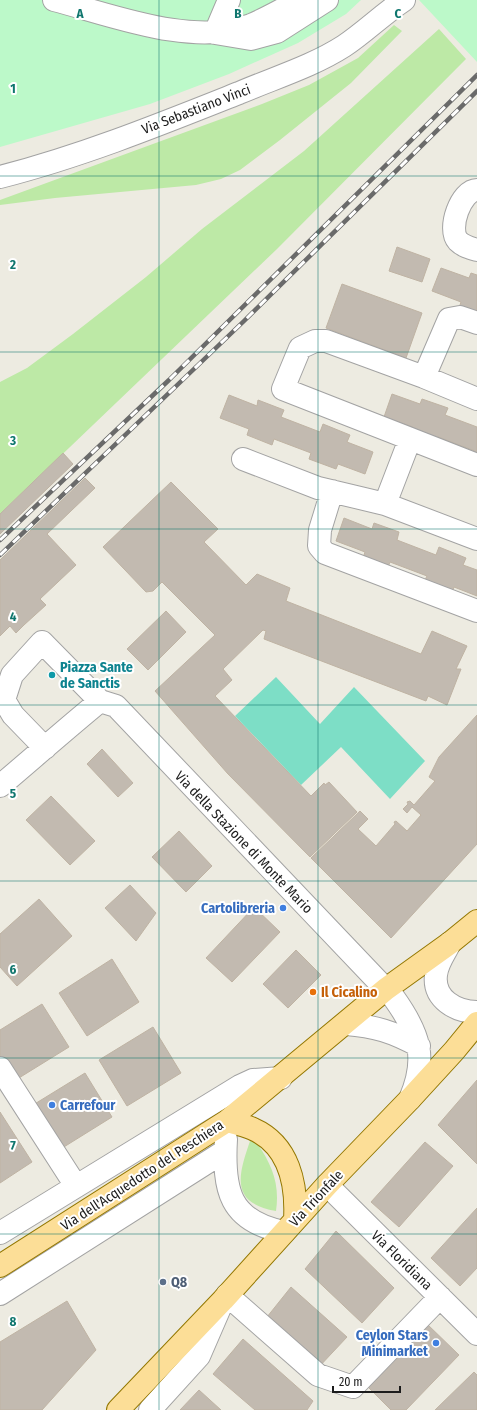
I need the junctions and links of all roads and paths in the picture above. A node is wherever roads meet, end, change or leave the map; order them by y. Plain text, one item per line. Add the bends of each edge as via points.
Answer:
1 (54, 0) edge
2 (229, 0) edge
3 (301, 0) edge
4 (327, 0) edge
5 (404, 0) edge
6 (386, 8) edge
7 (214, 33) junction
8 (0, 177) edge
9 (477, 190) edge
10 (477, 250) edge
11 (477, 323) edge
12 (424, 377) junction
13 (477, 399) edge
14 (410, 439) junction
15 (243, 459) dead end
16 (477, 466) edge
17 (332, 491) junction
18 (385, 504) junction
19 (477, 539) edge
20 (477, 611) edge
21 (100, 701) junction
22 (45, 748) junction
23 (0, 786) edge
24 (477, 921) edge
25 (450, 943) junction
26 (386, 989) junction
27 (477, 1012) edge
28 (477, 1022) edge
29 (346, 1024) junction
30 (419, 1046) junction
31 (0, 1068) edge
32 (281, 1078) junction
33 (410, 1098) junction
34 (226, 1121) junction
35 (225, 1151) junction
36 (327, 1185) junction
37 (76, 1186) junction
38 (290, 1226) junction
39 (0, 1233) edge
40 (0, 1266) edge
41 (0, 1294) edge
42 (440, 1297) junction
43 (225, 1298) junction
44 (477, 1334) edge
45 (118, 1410) edge
46 (150, 1410) edge

1 - 7 street via 164,30
2 - 7 street
3 - 7 street via 251,25
4 - 7 street via 276,32 251,39
5 - 6 street, Via Sebastiano Vinci
6 - 8 street, Via Sebastiano Vinci via 344,46 280,76 90,150
9 - 10 street via 465,195 453,224 457,240
11 - 12 street via 460,317 449,319
12 - 13 street
12 - 14 street via 326,340 315,341 300,348 283,389
14 - 16 street
14 - 18 street
15 - 17 street
17 - 18 street
17 - 20 street via 320,530 319,546 325,553
18 - 19 street
21 - 22 street
21 - 22 street via 42,642 12,675 4,700 13,714
21 - 26 street, Via della Stazione di Monte Mario via 116,706
22 - 23 street
24 - 25 main road
25 - 26 main road, Via dell'Acquedotto del Peschiera
25 - 27 street via 437,970 438,990 445,1001 462,1012
26 - 29 main road, Via dell'Acquedotto del Peschiera
26 - 30 street, Via Trionfale via 415,1033
28 - 33 main road, Via Trionfale
29 - 30 street via 379,1028 395,1033
29 - 32 main road, Via dell'Acquedotto del Peschiera
30 - 33 street, Via Trionfale via 419,1076
31 - 37 street, Via dell'Acquedotto del Peschiera
32 - 34 main road, Via dell'Acquedotto del Peschiera
32 - 37 street, Via dell'Acquedotto del Peschiera via 263,1078 246,1083
33 - 36 main road, Via Trionfale
34 - 35 street
34 - 38 main road via 266,1135 282,1153 294,1186
34 - 40 main road, Via dell'Acquedotto del Peschiera
35 - 38 street via 228,1184 234,1204 248,1219 258,1225
35 - 41 street, Via dell'Acquedotto del Peschiera
36 - 38 main road, Via Trionfale
36 - 42 street, Via Floridiana
37 - 39 street, Via dell'Acquedotto del Peschiera
38 - 43 main road, Via Trionfale
42 - 43 street via 353,1387 318,1375
42 - 44 street, Via Floridiana
43 - 45 main road, Via Trionfale
43 - 46 street, Via Trionfale via 199,1356

